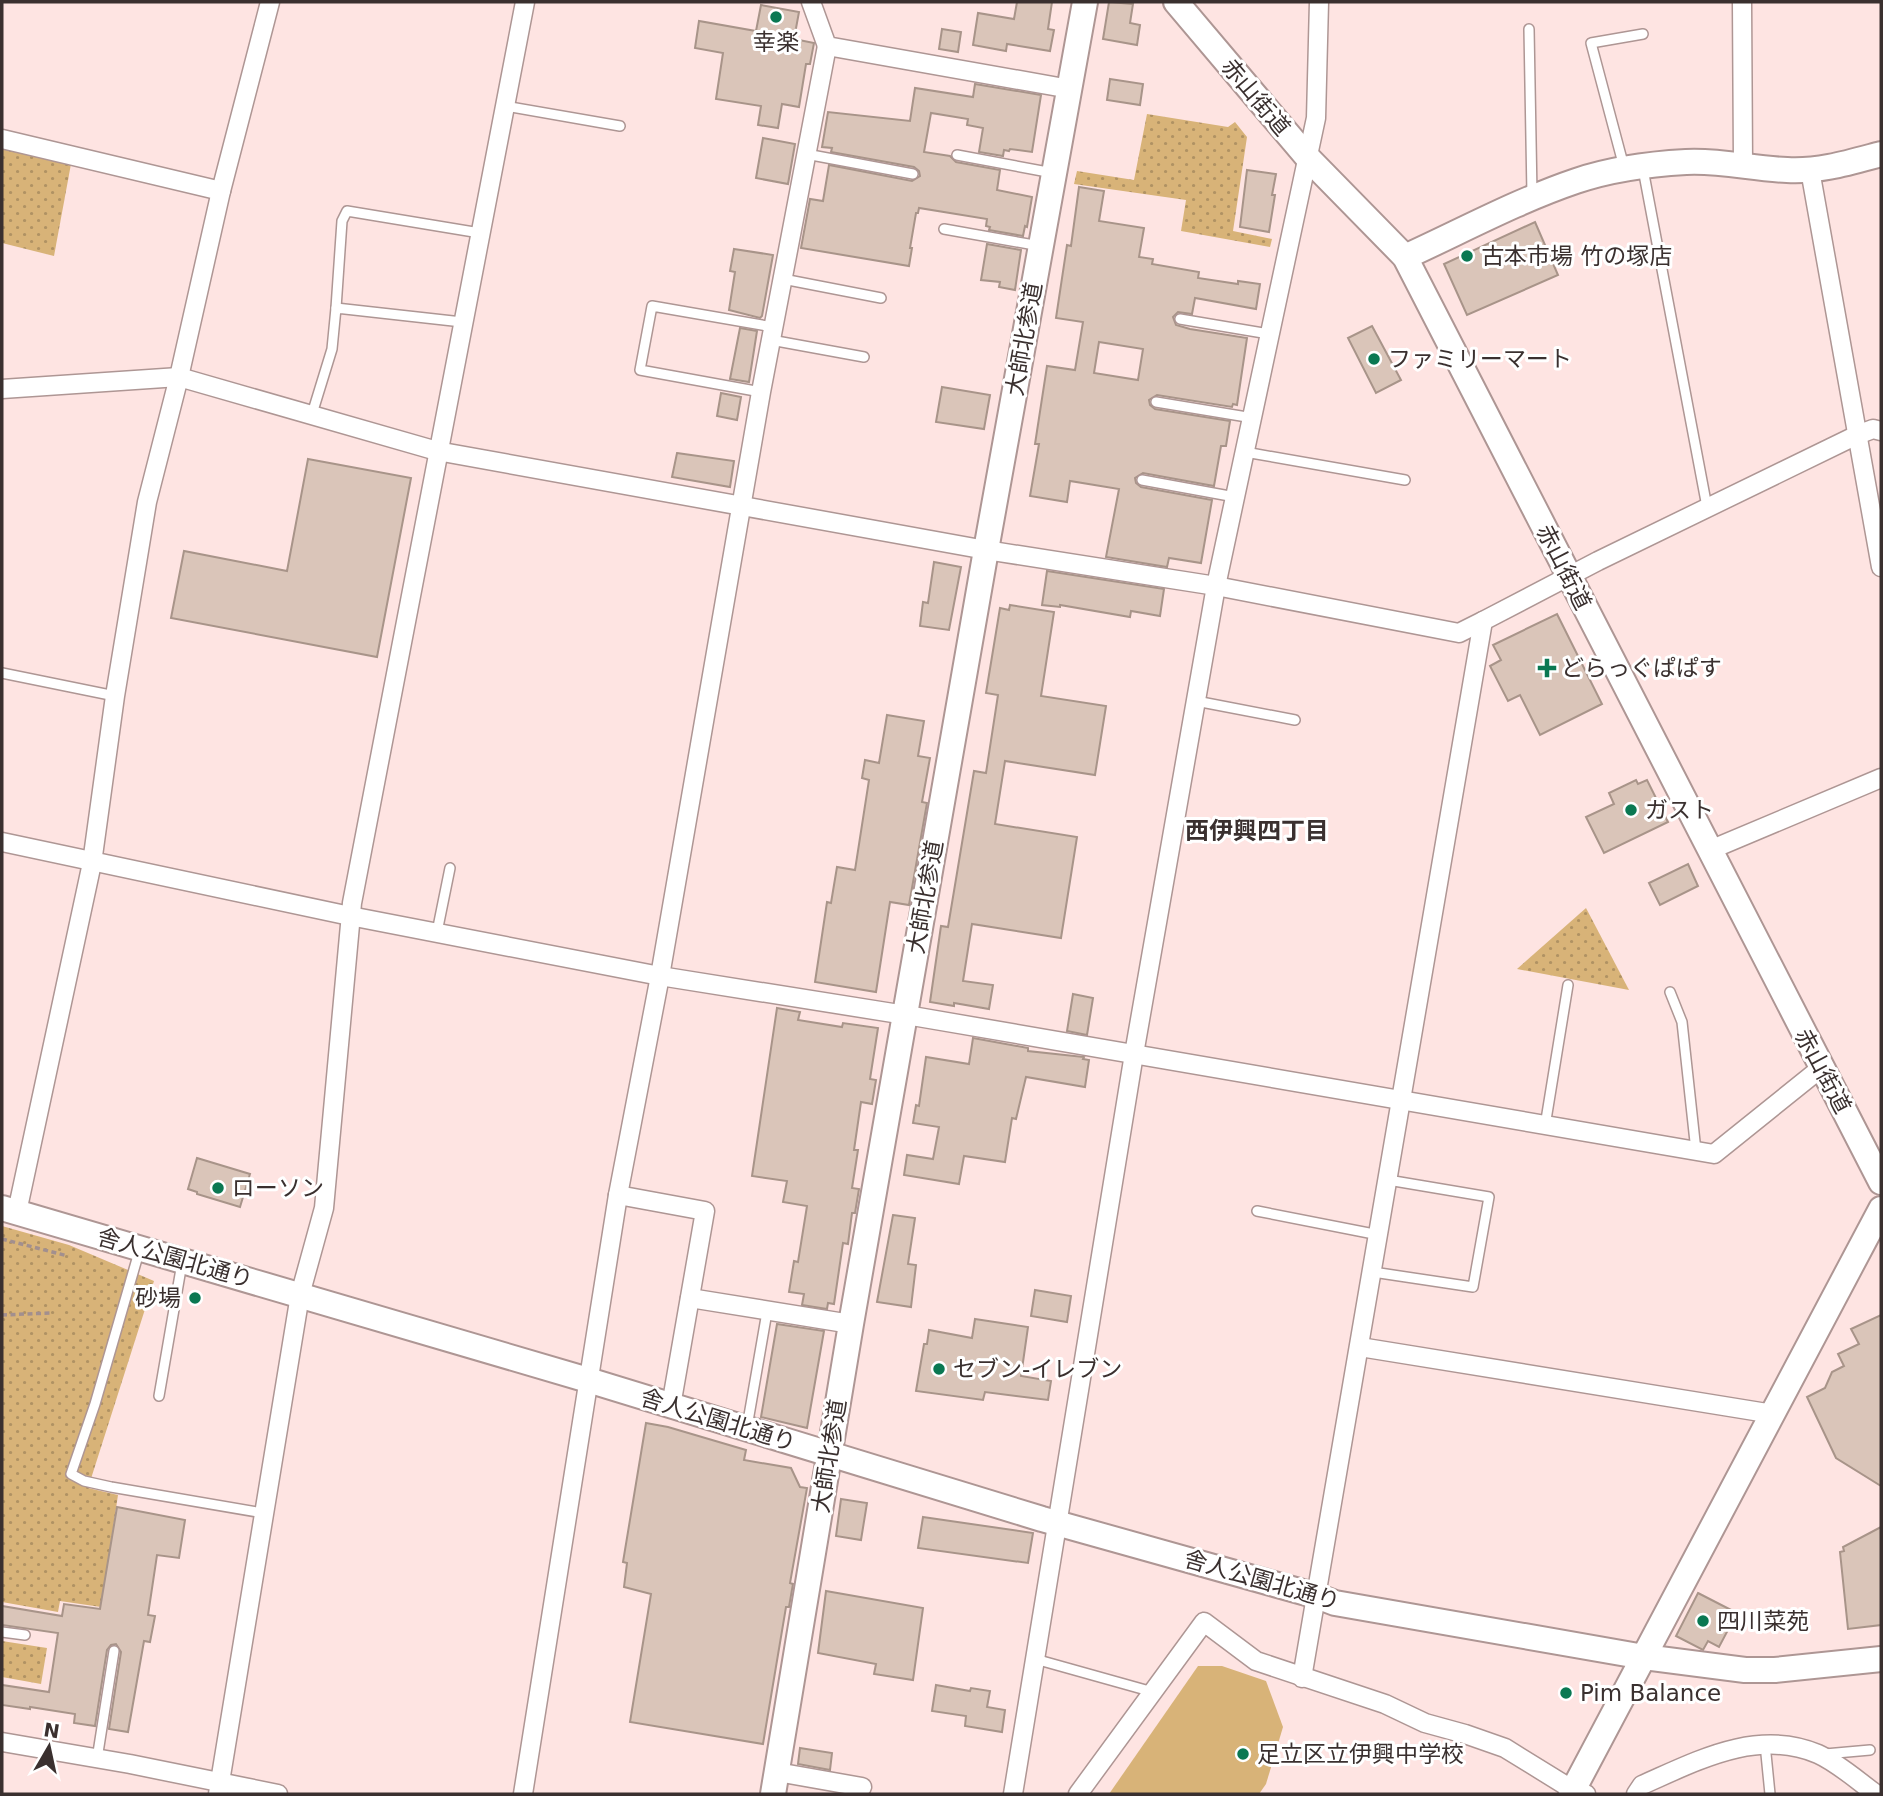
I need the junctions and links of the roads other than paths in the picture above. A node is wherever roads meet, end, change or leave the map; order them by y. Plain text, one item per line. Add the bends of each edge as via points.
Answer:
1 (270, 2) edge
2 (526, 2) edge
3 (811, 2) edge
4 (1085, 2) edge
5 (1176, 2) edge
6 (1319, 2) edge
7 (1742, 2) edge
8 (1529, 29) dead end
9 (1643, 34) dead end
10 (827, 46) junction
11 (1070, 89) junction
12 (505, 106) junction
13 (620, 126) dead end
14 (2, 139) edge
15 (807, 154) junction
16 (1881, 154) edge
17 (957, 155) dead end
18 (1308, 158) junction
19 (1743, 164) junction
20 (1633, 168) junction
21 (1810, 170) junction
22 (1055, 173) junction
23 (913, 174) dead end
24 (221, 191) junction
25 (1532, 198) junction
26 (944, 229) dead end
27 (480, 233) junction
28 (1041, 246) junction
29 (1405, 257) junction
30 (783, 279) junction
31 (881, 298) dead end
32 (336, 308) junction
33 (1180, 319) dead end
34 (463, 322) junction
35 (772, 334) junction
36 (1269, 334) junction
37 (864, 357) dead end
38 (179, 377) junction
39 (2, 389) edge
40 (761, 392) junction
41 (1156, 402) dead end
42 (312, 414) junction
43 (1253, 418) junction
44 (1881, 431) edge
45 (1857, 435) junction
46 (438, 451) junction
47 (1245, 452) junction
48 (1142, 480) dead end
49 (1405, 480) dead end
50 (1234, 497) junction
51 (741, 507) junction
52 (1707, 507) junction
53 (986, 550) junction
54 (1881, 567) edge
55 (1568, 576) junction
56 (1216, 586) junction
57 (1483, 621) junction
58 (2, 673) edge
59 (115, 696) junction
60 (1196, 701) junction
61 (1295, 720) dead end
62 (1881, 779) edge
63 (2, 842) edge
64 (1710, 850) junction
65 (92, 863) junction
66 (450, 868) dead end
67 (350, 916) junction
68 (438, 932) junction
69 (660, 976) junction
70 (1567, 985) dead end
71 (1670, 992) dead end
72 (905, 1015) junction
73 (1134, 1054) junction
74 (1821, 1068) junction
75 (1401, 1101) junction
76 (1545, 1126) junction
77 (1696, 1151) junction
78 (1388, 1180) junction
79 (1881, 1182) edge
80 (618, 1195) junction
81 (1881, 1209) edge
82 (9, 1210) edge
83 (1257, 1211) dead end
84 (1379, 1235) junction
85 (140, 1247) junction
86 (183, 1260) junction
87 (1373, 1272) junction
88 (300, 1295) junction
89 (690, 1298) junction
90 (766, 1311) junction
91 (851, 1324) junction
92 (1360, 1347) junction
93 (588, 1380) junction
94 (159, 1396) dead end
95 (671, 1406) junction
96 (1773, 1414) junction
97 (747, 1429) junction
98 (829, 1454) junction
99 (263, 1513) junction
100 (1058, 1522) junction
101 (1317, 1596) junction
102 (2, 1632) edge
103 (25, 1636) dead end
104 (114, 1651) dead end
105 (1644, 1657) junction
106 (1035, 1658) junction
107 (1881, 1658) edge
108 (1302, 1678) junction
109 (1153, 1692) junction
110 (2, 1742) edge
111 (1765, 1744) junction
112 (1870, 1750) dead end
113 (1820, 1755) junction
114 (97, 1759) junction
115 (775, 1783) edge
116 (862, 1787) dead end
117 (219, 1789) edge
118 (1868, 1792) edge
119 (1577, 1793) edge
120 (278, 1794) edge
121 (523, 1794) edge
122 (1013, 1794) edge
123 (1078, 1794) edge
124 (1636, 1794) edge
125 (1770, 1794) edge

1 - 24 street
2 - 12 street
3 - 10 street
4 - 11 street, 大師北参道
5 - 18 street, 赤山街道
6 - 18 street via 1316,118
7 - 19 street
8 - 25 lane
9 - 20 lane via 1591,43
10 - 11 street
10 - 15 street
11 - 22 street, 大師北参道
12 - 13 lane
12 - 27 street
14 - 24 street
15 - 23 lane
15 - 30 street
16 - 21 street
17 - 22 lane
18 - 29 street, 赤山街道
18 - 36 street
19 - 20 street via 1685,162
19 - 21 street
20 - 25 street via 1578,180
20 - 52 lane
21 - 45 street
22 - 28 street, 大師北参道
24 - 38 street
25 - 29 street
26 - 28 lane
27 - 32 lane via 347,211 342,221
27 - 34 street
28 - 53 street, 大師北参道
29 - 55 street, 赤山街道
30 - 31 lane
30 - 35 street
32 - 34 lane
32 - 42 lane via 332,349
33 - 36 lane
34 - 46 street
35 - 37 lane
35 - 40 street
35 - 40 lane via 652,306 642,357 640,370
36 - 43 street
38 - 39 street
38 - 42 street
38 - 59 street via 148,502
40 - 51 street
41 - 43 lane
42 - 46 street
43 - 47 street
44 - 45 street
45 - 52 street
45 - 54 street
46 - 51 street
46 - 67 street
47 - 49 lane
47 - 50 street
48 - 50 lane
50 - 56 street
51 - 53 street
51 - 69 street
52 - 55 street
53 - 56 street
53 - 72 street, 大師北参道
55 - 57 street
55 - 64 street, 赤山街道
56 - 57 street via 1459,633
56 - 60 street
57 - 75 street
58 - 59 lane
59 - 65 street
60 - 61 lane
60 - 73 street
62 - 64 street
63 - 65 street
64 - 74 street, 赤山街道
65 - 67 street
65 - 82 street
66 - 68 lane
67 - 68 street
67 - 88 street via 324,1208
68 - 69 street
69 - 72 street
69 - 80 street
70 - 76 lane
71 - 77 lane via 1682,1022
72 - 73 street
72 - 91 street, 大師北参道
73 - 75 street
73 - 100 street
74 - 77 street via 1714,1154
74 - 79 street, 赤山街道
75 - 76 street
75 - 78 street
76 - 77 street
78 - 84 street
78 - 87 lane via 1489,1197 1487,1210 1473,1287
80 - 89 street via 705,1211
80 - 93 street
81 - 96 street
82 - 85 street, 舎人公園北通り
83 - 84 lane
84 - 87 street
85 - 86 street, 舎人公園北通り
85 - 99 lane via 71,1474 84,1482
86 - 88 street, 舎人公園北通り
86 - 94 lane
87 - 92 street
88 - 93 street, 舎人公園北通り
88 - 99 street
89 - 90 street
89 - 95 street
90 - 91 street
90 - 97 lane
91 - 98 street, 大師北参道
92 - 96 street
92 - 101 street
93 - 95 street, 舎人公園北通り
93 - 121 street
95 - 97 street, 舎人公園北通り
96 - 105 street
97 - 98 street, 舎人公園北通り
98 - 100 street, 舎人公園北通り
98 - 115 street, 大師北参道
99 - 117 street
100 - 101 street, 舎人公園北通り
100 - 106 street
101 - 105 street, 舎人公園北通り via 1335,1603
101 - 108 street
102 - 103 lane
104 - 114 lane
105 - 107 street, 舎人公園北通り via 1745,1670
105 - 119 street
106 - 109 lane
106 - 122 street
108 - 109 street via 1256,1661 1204,1622
108 - 119 street via 1505,1748
109 - 123 street
110 - 114 street
111 - 113 street
111 - 124 street via 1720,1751 1642,1785
111 - 125 lane
112 - 113 lane
113 - 118 street
114 - 117 street
115 - 116 street
117 - 120 street

